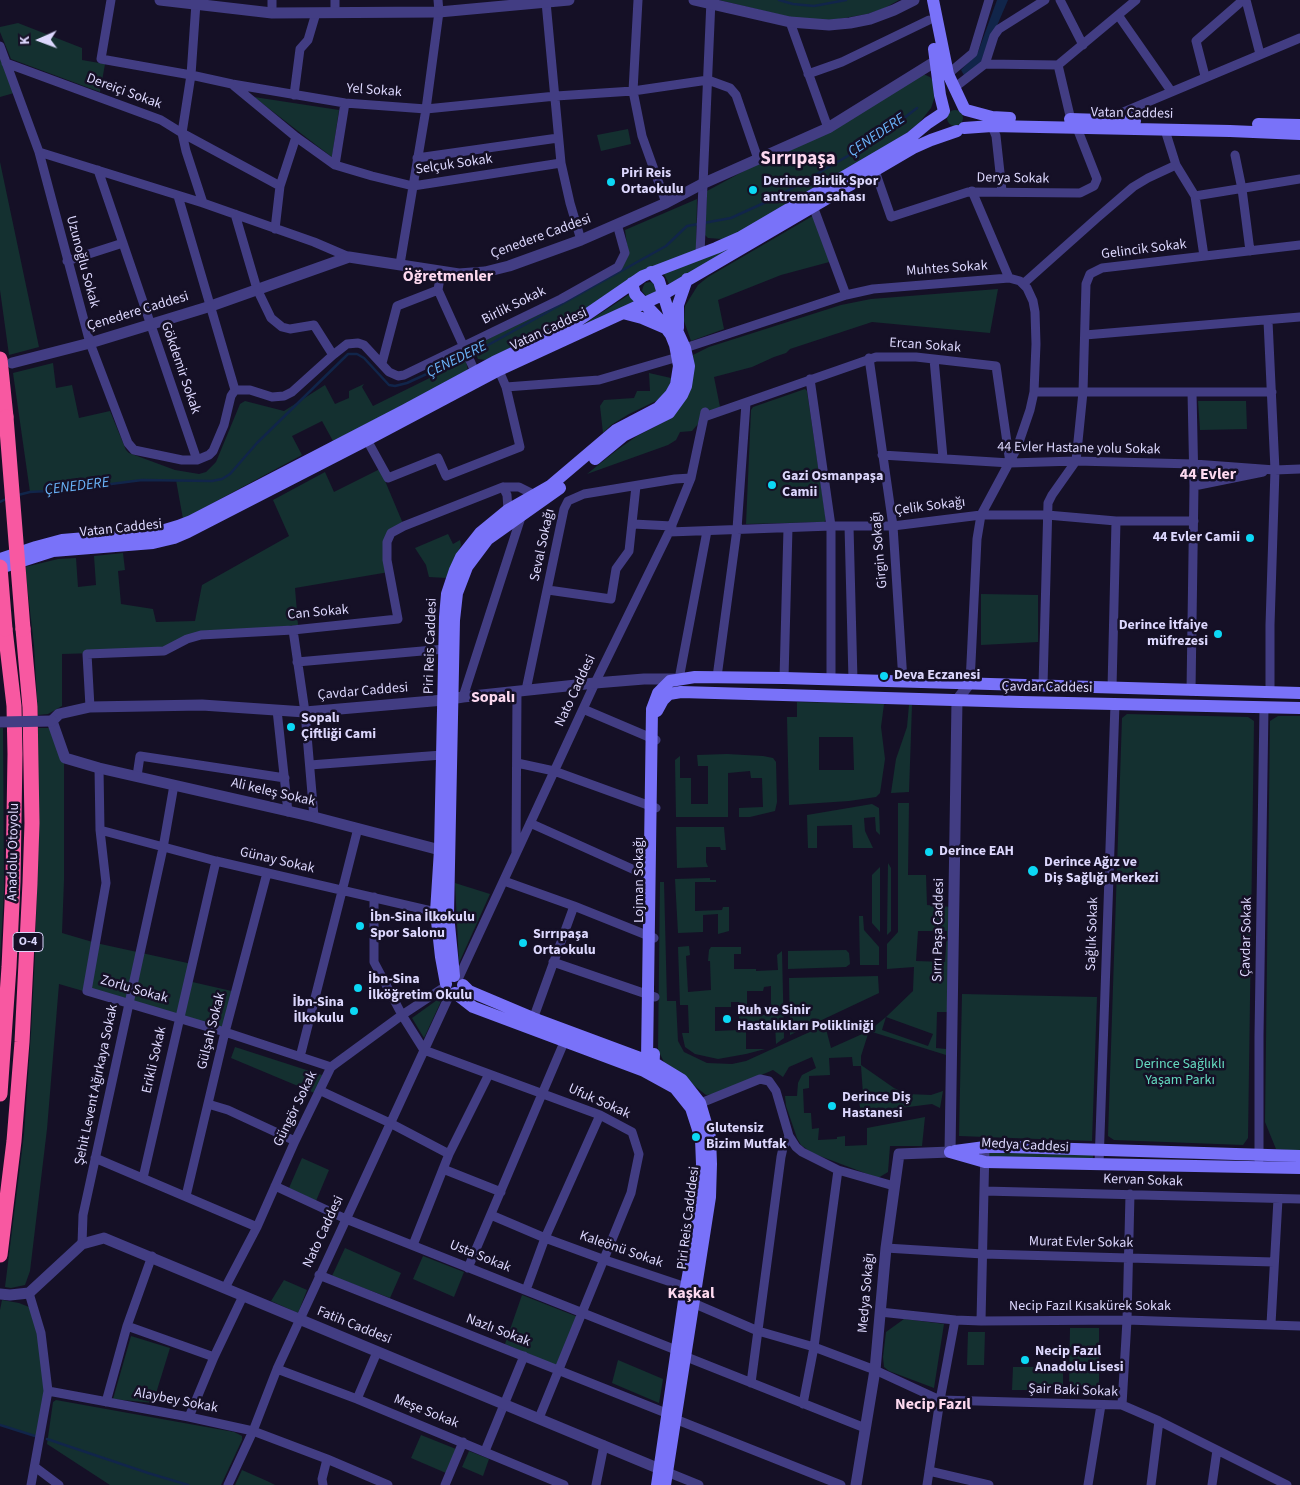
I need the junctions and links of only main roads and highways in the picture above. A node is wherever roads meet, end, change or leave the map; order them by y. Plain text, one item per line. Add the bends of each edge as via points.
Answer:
1 (924, 0) edge
2 (933, 0) edge
3 (940, 60) junction
4 (965, 109) junction
5 (943, 112) junction
6 (1074, 124) junction
7 (1300, 125) edge
8 (960, 129) junction
9 (1300, 134) edge
10 (651, 272) junction
11 (687, 279) junction
12 (632, 283) junction
13 (662, 295) junction
14 (644, 303) junction
15 (623, 313) junction
16 (666, 328) junction
17 (679, 333) junction
18 (682, 353) junction
19 (6, 361) edge
20 (496, 366) junction
21 (476, 373) junction
22 (0, 559) edge
23 (0, 568) edge
24 (1300, 693) edge
25 (453, 699) junction
26 (1300, 708) edge
27 (657, 709) joint
28 (652, 724) joint
29 (654, 739) junction
30 (653, 808) junction
31 (442, 913) junction
32 (652, 937) junction
33 (453, 985) joint
34 (532, 1022) junction
35 (650, 1067) junction
36 (0, 1094) edge
37 (695, 1106) junction
38 (1300, 1156) edge
39 (1300, 1168) edge
40 (0, 1255) edge
41 (680, 1353) junction
42 (663, 1470) junction
43 (656, 1485) edge
44 (665, 1485) edge

1 - 3 main road
2 - 3 main road
3 - 4 main road
3 - 5 main road
4 - 5 main road, Vatan Caddesi via 953,104
4 - 6 main road, Vatan Caddesi via 998,118
4 - 8 main road via 968,121
5 - 8 main road via 945,126 952,130
5 - 10 main road, Vatan Caddesi via 910,138 741,237
6 - 7 main road, Vatan Caddesi via 1104,120
6 - 8 main road, Vatan Caddesi
6 - 9 main road, Vatan Caddesi
8 - 11 main road, Vatan Caddesi via 923,143
10 - 12 main road, Vatan Caddesi
10 - 13 main road, Piri Reis Caddesi via 659,281
11 - 13 main road, Vatan Caddesi
11 - 17 main road via 678,305
12 - 14 main road, Piri Reis Caddesi via 635,294
12 - 20 main road, Vatan Caddesi via 576,322
13 - 14 main road, Vatan Caddesi
13 - 17 main road, Piri Reis Caddesi
14 - 15 main road, Vatan Caddesi
14 - 16 main road, Piri Reis Caddesi
15 - 16 main road
15 - 20 main road, Vatan Caddesi
16 - 18 main road, Piri Reis Caddesi
17 - 18 main road, Piri Reis Caddesi
18 - 25 main road, Piri Reis Caddesi via 676,385 664,403 616,430 550,486 508,510 475,538 461,557 446,606 445,649
18 - 25 main road, Piri Reis Caddesi via 688,366 686,386 669,413 623,436 563,486 488,539 473,557 457,593
19 - 40 highway, Anadolu Otoyolu / O-4, bridge via 6,417 30,708 32,813 22,1042
20 - 21 main road, Vatan Caddesi
21 - 22 main road, Vatan Caddesi via 178,526 150,533 62,540
21 - 23 main road, Vatan Caddesi via 367,440 174,538 154,543 53,551
23 - 36 highway, Anadolu Otoyolu / O-4, bridge via 14,706 15,754 10,948
24 - 28 main road, Çavdar Caddesi via 718,677 679,679 665,684 652,709
25 - 31 main road, Piri Reis Caddesi
25 - 31 main road, Piri Reis Caddesi via 442,755
26 - 27 main road, Çavdar Caddesi via 673,693
27 - 29 main road, Lojman Sokağı
28 - 29 main road, Lojman Sokağı
29 - 30 main road, Lojman Sokağı
30 - 32 main road, Lojman Sokağı
30 - 32 main road, Lojman Sokağı
31 - 33 main road, Piri Reis Caddesi
32 - 35 main road, Lojman Sokağı
33 - 34 main road, Piri Reis Cadddesi
34 - 35 main road, Piri Reis Cadddesi
34 - 35 main road, Piri Reis Cadddesi via 565,1040
35 - 37 main road, Piri Reis Cadddesi
37 - 41 main road, Piri Reis Cadddesi via 702,1164
37 - 41 main road, Piri Reis Cadddesi via 710,1137 710,1197 693,1303
38 - 39 main road, Medya Caddesi via 985,1147 950,1152 985,1162
41 - 42 main road, Piri Reis Cadddesi
42 - 43 main road, Piri Reis Cadddesi
42 - 44 main road, Piri Reis Cadddesi

